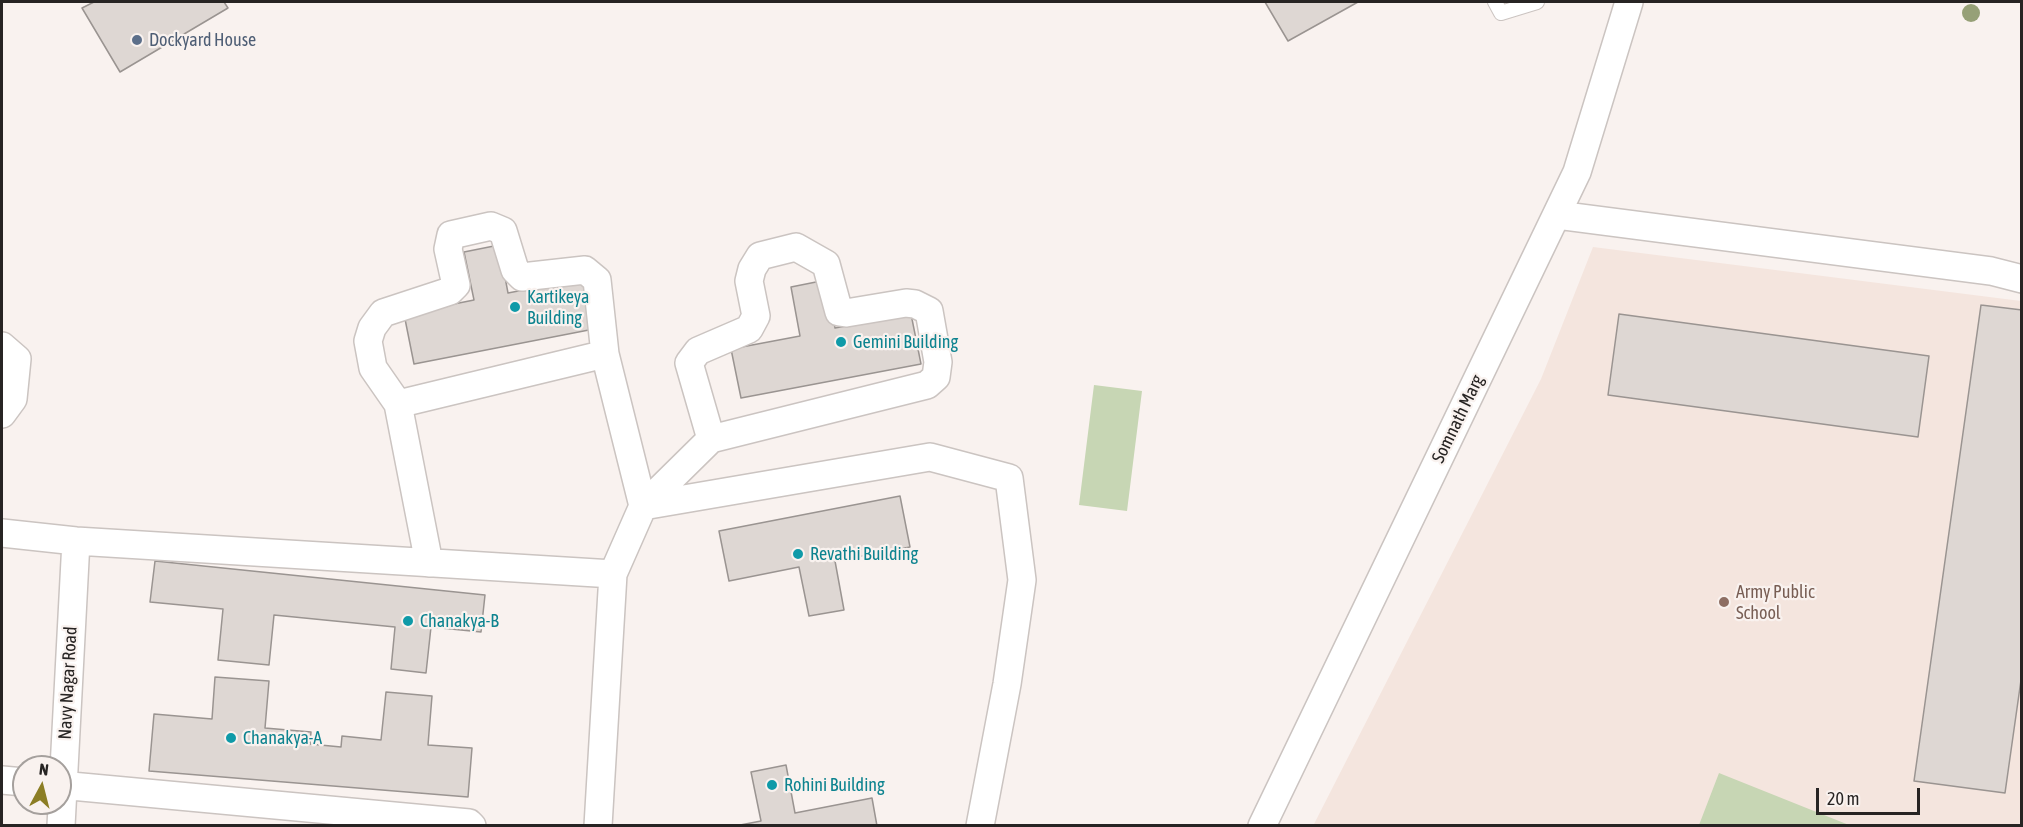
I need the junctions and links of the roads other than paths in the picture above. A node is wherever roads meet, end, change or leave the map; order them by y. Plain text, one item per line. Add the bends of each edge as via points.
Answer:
1 (1495, 2) edge
2 (1537, 2) edge
3 (1629, 2) edge
4 (1557, 215) junction
5 (2022, 279) edge
6 (2, 346) edge
7 (605, 354) junction
8 (398, 404) junction
9 (2, 414) edge
10 (711, 439) junction
11 (643, 506) junction
12 (2, 533) edge
13 (76, 541) junction
14 (429, 563) junction
15 (614, 574) junction
16 (63, 755) edge
17 (72, 786) edge
18 (472, 825) edge
19 (598, 825) edge
20 (980, 825) edge
21 (1262, 825) edge

1 - 2 lane via 1501,13
3 - 4 street, Somnath Marg via 1577,172
4 - 5 street
4 - 21 street, Somnath Marg
6 - 9 street via 17,359 13,399
7 - 8 street
7 - 8 street via 597,280 585,270 522,277 515,270 504,231 491,226 451,235 448,249 456,285 450,291 383,313 372,328 368,341 373,368
7 - 11 street
8 - 14 street
10 - 10 street via 689,363 698,351 749,329 756,316 749,281 760,256 796,247 826,264 839,312 906,303 929,311 938,362 936,377 927,385
10 - 11 street
11 - 15 street
11 - 20 street via 930,457 1010,478 1022,580
12 - 13 street
13 - 14 street
13 - 16 street, Navy Nagar Road
14 - 15 street
15 - 19 street
17 - 18 street

